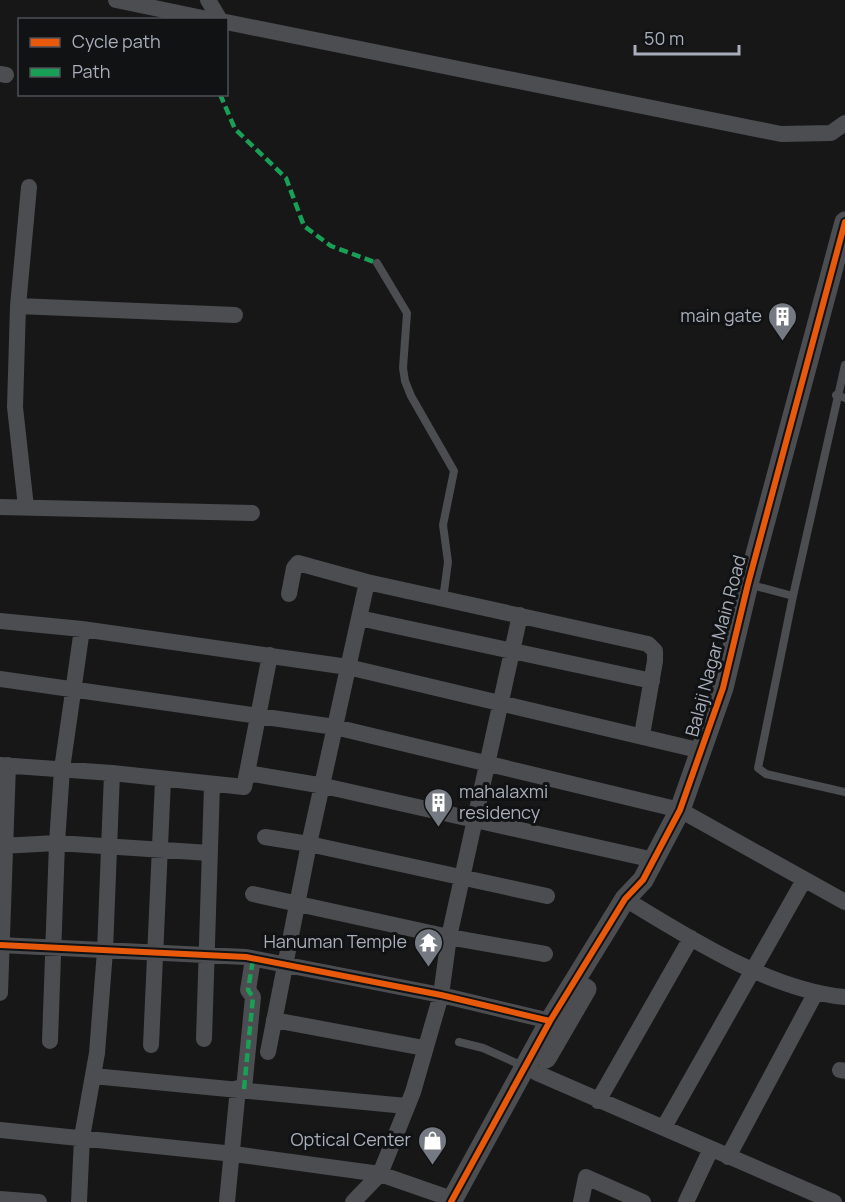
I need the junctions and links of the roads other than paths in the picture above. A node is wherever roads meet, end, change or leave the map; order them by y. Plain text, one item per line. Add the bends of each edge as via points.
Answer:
1 (116, 0) edge
2 (208, 0) edge
3 (202, 18) edge
4 (219, 18) edge
5 (228, 22) edge
6 (845, 123) edge
7 (29, 187) dead end
8 (845, 222) edge
9 (377, 263) dead end
10 (18, 306) junction
11 (235, 315) dead end
12 (845, 365) edge
13 (841, 396) edge
14 (0, 507) edge
15 (27, 507) junction
16 (252, 513) dead end
17 (367, 582) junction
18 (748, 584) junction
19 (289, 594) dead end
20 (793, 596) junction
21 (443, 599) junction
22 (520, 615) junction
23 (359, 618) junction
24 (0, 621) edge
25 (82, 629) junction
26 (512, 652) junction
27 (270, 655) junction
28 (348, 667) junction
29 (0, 679) edge
30 (652, 681) junction
31 (75, 689) junction
32 (500, 705) junction
33 (258, 716) junction
34 (335, 727) junction
35 (642, 735) junction
36 (702, 751) junction
37 (4, 765) edge
38 (487, 765) junction
39 (62, 769) junction
40 (112, 773) junction
41 (247, 773) junction
42 (163, 780) junction
43 (212, 785) junction
44 (324, 786) junction
45 (845, 792) edge
46 (680, 810) junction
47 (475, 821) junction
48 (265, 837) dead end
49 (57, 843) junction
50 (309, 844) junction
51 (108, 845) junction
52 (3, 846) edge
53 (159, 848) junction
54 (210, 854) junction
55 (654, 860) junction
56 (462, 878) junction
57 (804, 880) junction
58 (253, 894) dead end
59 (547, 896) dead end
60 (298, 902) junction
61 (630, 902) junction
62 (845, 902) edge
63 (449, 937) junction
64 (691, 938) junction
65 (1, 945) edge
66 (54, 948) junction
67 (105, 951) junction
68 (155, 953) junction
69 (207, 954) junction
70 (545, 954) dead end
71 (253, 959) junction
72 (285, 965) junction
73 (755, 970) junction
74 (0, 993) edge
75 (815, 994) junction
76 (441, 995) junction
77 (845, 997) edge
78 (274, 1020) junction
79 (550, 1021) junction
80 (204, 1040) dead end
81 (50, 1041) dead end
82 (459, 1042) dead end
83 (151, 1045) dead end
84 (424, 1048) junction
85 (268, 1052) dead end
86 (531, 1070) junction
87 (93, 1076) junction
88 (241, 1089) junction
89 (598, 1101) junction
90 (406, 1106) junction
91 (664, 1127) junction
92 (0, 1130) edge
93 (82, 1137) junction
94 (711, 1149) junction
95 (234, 1154) junction
96 (728, 1157) junction
97 (380, 1174) junction
98 (0, 1199) edge
99 (457, 1201) edge
100 (39, 1202) edge
101 (79, 1202) edge
102 (227, 1202) edge
103 (353, 1202) edge
104 (581, 1202) edge
105 (643, 1202) edge
106 (686, 1202) edge
107 (834, 1202) edge

1 - 3 street
2 - 4 street
5 - 6 street via 780,134 831,133
7 - 10 street
8 - 18 street, Balaji Nagar Main Road
9 - 21 lane via 408,313 405,381 454,471 443,525 448,562
10 - 11 street
10 - 15 street via 15,407
12 - 13 lane
13 - 20 lane
14 - 15 street
15 - 16 street
17 - 19 street via 298,563
17 - 21 street
17 - 23 street
18 - 20 lane
18 - 36 street, Balaji Nagar Main Road via 723,688
20 - 45 lane via 758,768 766,774
21 - 22 street
22 - 26 street
22 - 30 street via 648,644 655,651
23 - 26 street
23 - 28 street
24 - 25 street
25 - 27 street
25 - 31 street
26 - 30 street
26 - 32 street
27 - 28 street
27 - 33 street
28 - 32 street
28 - 34 street
29 - 31 street
30 - 35 street
31 - 33 street
31 - 39 street
32 - 35 street
32 - 38 street
33 - 34 street
33 - 41 street
34 - 38 street
34 - 44 street
35 - 36 street
36 - 46 street, Balaji Nagar Main Road
37 - 39 street
37 - 52 street
38 - 46 street
38 - 47 street
39 - 40 street
39 - 49 street
40 - 42 street
40 - 51 street
41 - 43 street via 244,787
41 - 44 street
42 - 43 street
42 - 53 street
43 - 54 street
44 - 47 street
44 - 50 street
46 - 55 street, Balaji Nagar Main Road
46 - 57 street
47 - 55 street
47 - 56 street
48 - 50 street
49 - 51 street
49 - 52 street
49 - 66 street
50 - 56 street
50 - 60 street
51 - 53 street
51 - 67 street
52 - 65 street
53 - 54 street
53 - 68 street
54 - 69 street
55 - 61 street, Balaji Nagar Main Road
56 - 59 street
56 - 63 street
57 - 62 street
57 - 73 street
58 - 60 street
60 - 63 street
60 - 72 street
61 - 64 street
61 - 79 street
61 - 86 street
63 - 70 street
63 - 76 street
64 - 73 street
64 - 89 street
65 - 66 street
65 - 74 street
66 - 67 street
66 - 81 street
67 - 68 street
67 - 87 street
68 - 69 street
68 - 83 street
69 - 71 street
69 - 80 street
71 - 72 street
71 - 88 street via 248,990 253,997
72 - 76 street
72 - 78 street
73 - 75 street
73 - 91 street
75 - 77 street
75 - 96 street
76 - 79 street
76 - 84 street
78 - 84 street
78 - 85 street
79 - 86 street
82 - 86 lane via 483,1048
84 - 90 street
86 - 89 street
86 - 99 street
87 - 88 street
87 - 93 street
88 - 90 street
88 - 95 street
89 - 91 street
90 - 97 street
91 - 94 street
92 - 93 street
93 - 95 street
93 - 101 street
94 - 96 street
94 - 106 street
95 - 97 street
95 - 102 street
96 - 107 street
97 - 99 street
97 - 103 street
98 - 100 street
104 - 105 street via 586,1177

